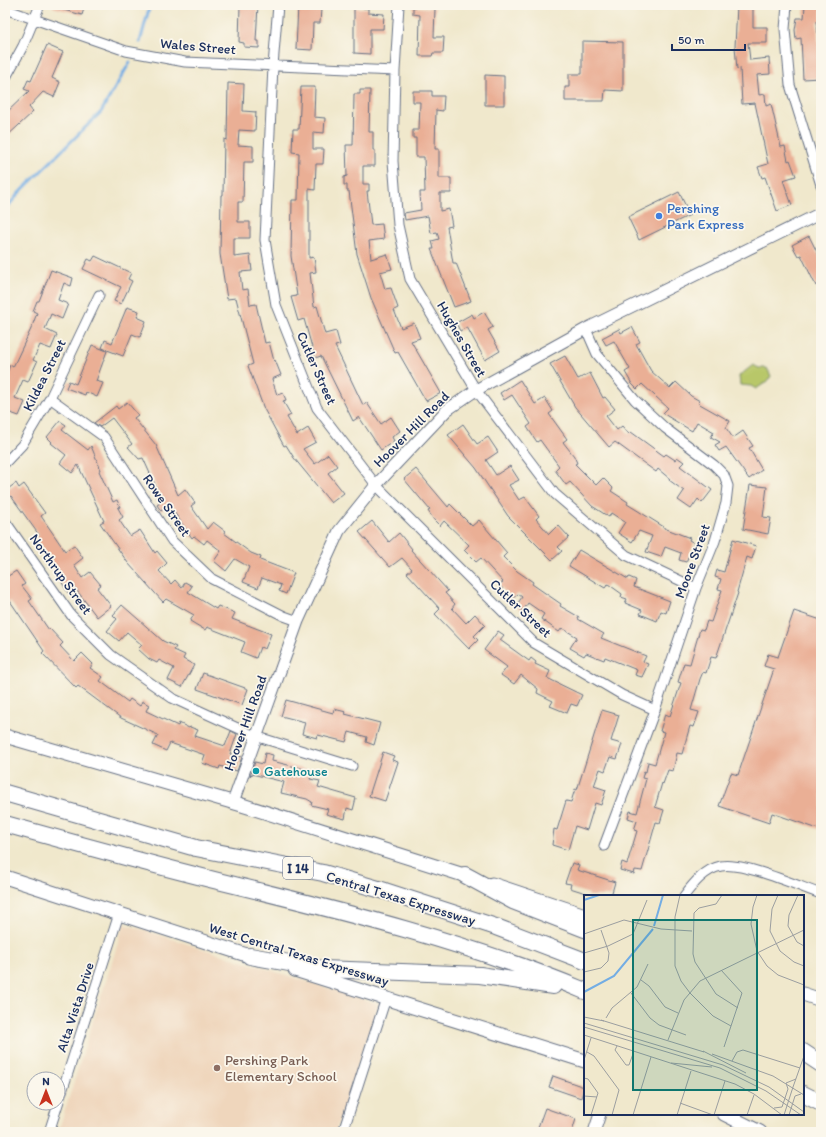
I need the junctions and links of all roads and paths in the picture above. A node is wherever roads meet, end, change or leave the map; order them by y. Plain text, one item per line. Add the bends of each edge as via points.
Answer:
1 (40, 5) edge
2 (278, 5) edge
3 (400, 5) edge
4 (787, 5) edge
5 (5, 9) edge
6 (35, 19) junction
7 (273, 66) junction
8 (395, 71) junction
9 (5, 79) edge
10 (821, 185) edge
11 (821, 213) edge
12 (99, 295) dead end
13 (586, 329) junction
14 (476, 390) junction
15 (50, 398) junction
16 (5, 463) edge
17 (376, 485) junction
18 (5, 521) edge
19 (696, 588) junction
20 (298, 621) junction
21 (655, 710) junction
22 (5, 736) edge
23 (255, 736) junction
24 (352, 766) dead end
25 (5, 793) edge
26 (233, 802) junction
27 (5, 824) edge
28 (604, 846) dead end
29 (464, 875) junction
30 (5, 877) edge
31 (821, 894) edge
32 (685, 895) edge
33 (119, 914) junction
34 (584, 915) edge
35 (584, 929) edge
36 (250, 956) junction
37 (584, 961) edge
38 (583, 990) edge
39 (804, 994) edge
40 (386, 998) junction
41 (821, 1000) edge
42 (804, 1053) edge
43 (584, 1061) edge
44 (804, 1064) edge
45 (821, 1064) edge
46 (821, 1072) edge
47 (804, 1094) edge
48 (821, 1103) edge
49 (600, 1115) edge
50 (726, 1115) edge
51 (49, 1132) edge
52 (343, 1132) edge
53 (594, 1132) edge
54 (760, 1132) edge

1 - 6 street
2 - 7 street, Cutler Street
3 - 8 street, Hughes Street
4 - 10 street via 785,30 790,85
5 - 6 street, Wales Street
6 - 7 street, Wales Street via 126,51 185,62
6 - 9 street
7 - 8 street, Wales Street
7 - 17 street, Cutler Street via 265,240 276,305 317,408
8 - 14 street, Hughes Street via 393,162 398,225 410,279
11 - 13 street, Hoover Hill Road
12 - 15 street, Kildea Street
13 - 14 street, Hoover Hill Road
13 - 19 street, Moore Street via 597,354 635,400 665,428 724,475 728,486 726,504 715,541
14 - 17 street, Hoover Hill Road via 447,410
14 - 19 street, Hughes Street via 555,494 626,555
15 - 16 street, Kildea Street via 22,445
15 - 20 street, Rowe Street via 104,438 172,541 212,579
17 - 20 street, Hoover Hill Road via 339,531
17 - 21 street, Cutler Street via 534,643 622,695
18 - 23 street, Northrup Street via 71,615 111,655 172,698
19 - 21 street, Moore Street
20 - 23 street, Hoover Hill Road
21 - 28 street, Moore Street
22 - 26 main road
23 - 24 street, Northrup Street
23 - 26 street, Hoover Hill Road
25 - 37 highway, Central Texas Expressway / I 14 via 196,848 323,873 496,927
26 - 29 main road
27 - 38 highway, Central Texas Expressway / I 14 via 113,854 374,919 516,965
29 - 34 main road
29 - 35 highway via 514,901
30 - 33 main road, West Central Texas Expressway
31 - 32 street via 751,870 720,866 699,878
33 - 36 main road, West Central Texas Expressway
33 - 51 street, Alta Vista Drive
36 - 38 highway via 322,969 480,976
36 - 40 main road, West Central Texas Expressway
39 - 41 main road
40 - 43 main road, West Central Texas Expressway
40 - 52 street
42 - 45 highway
44 - 46 highway
47 - 48 highway
49 - 53 street
50 - 54 main road

